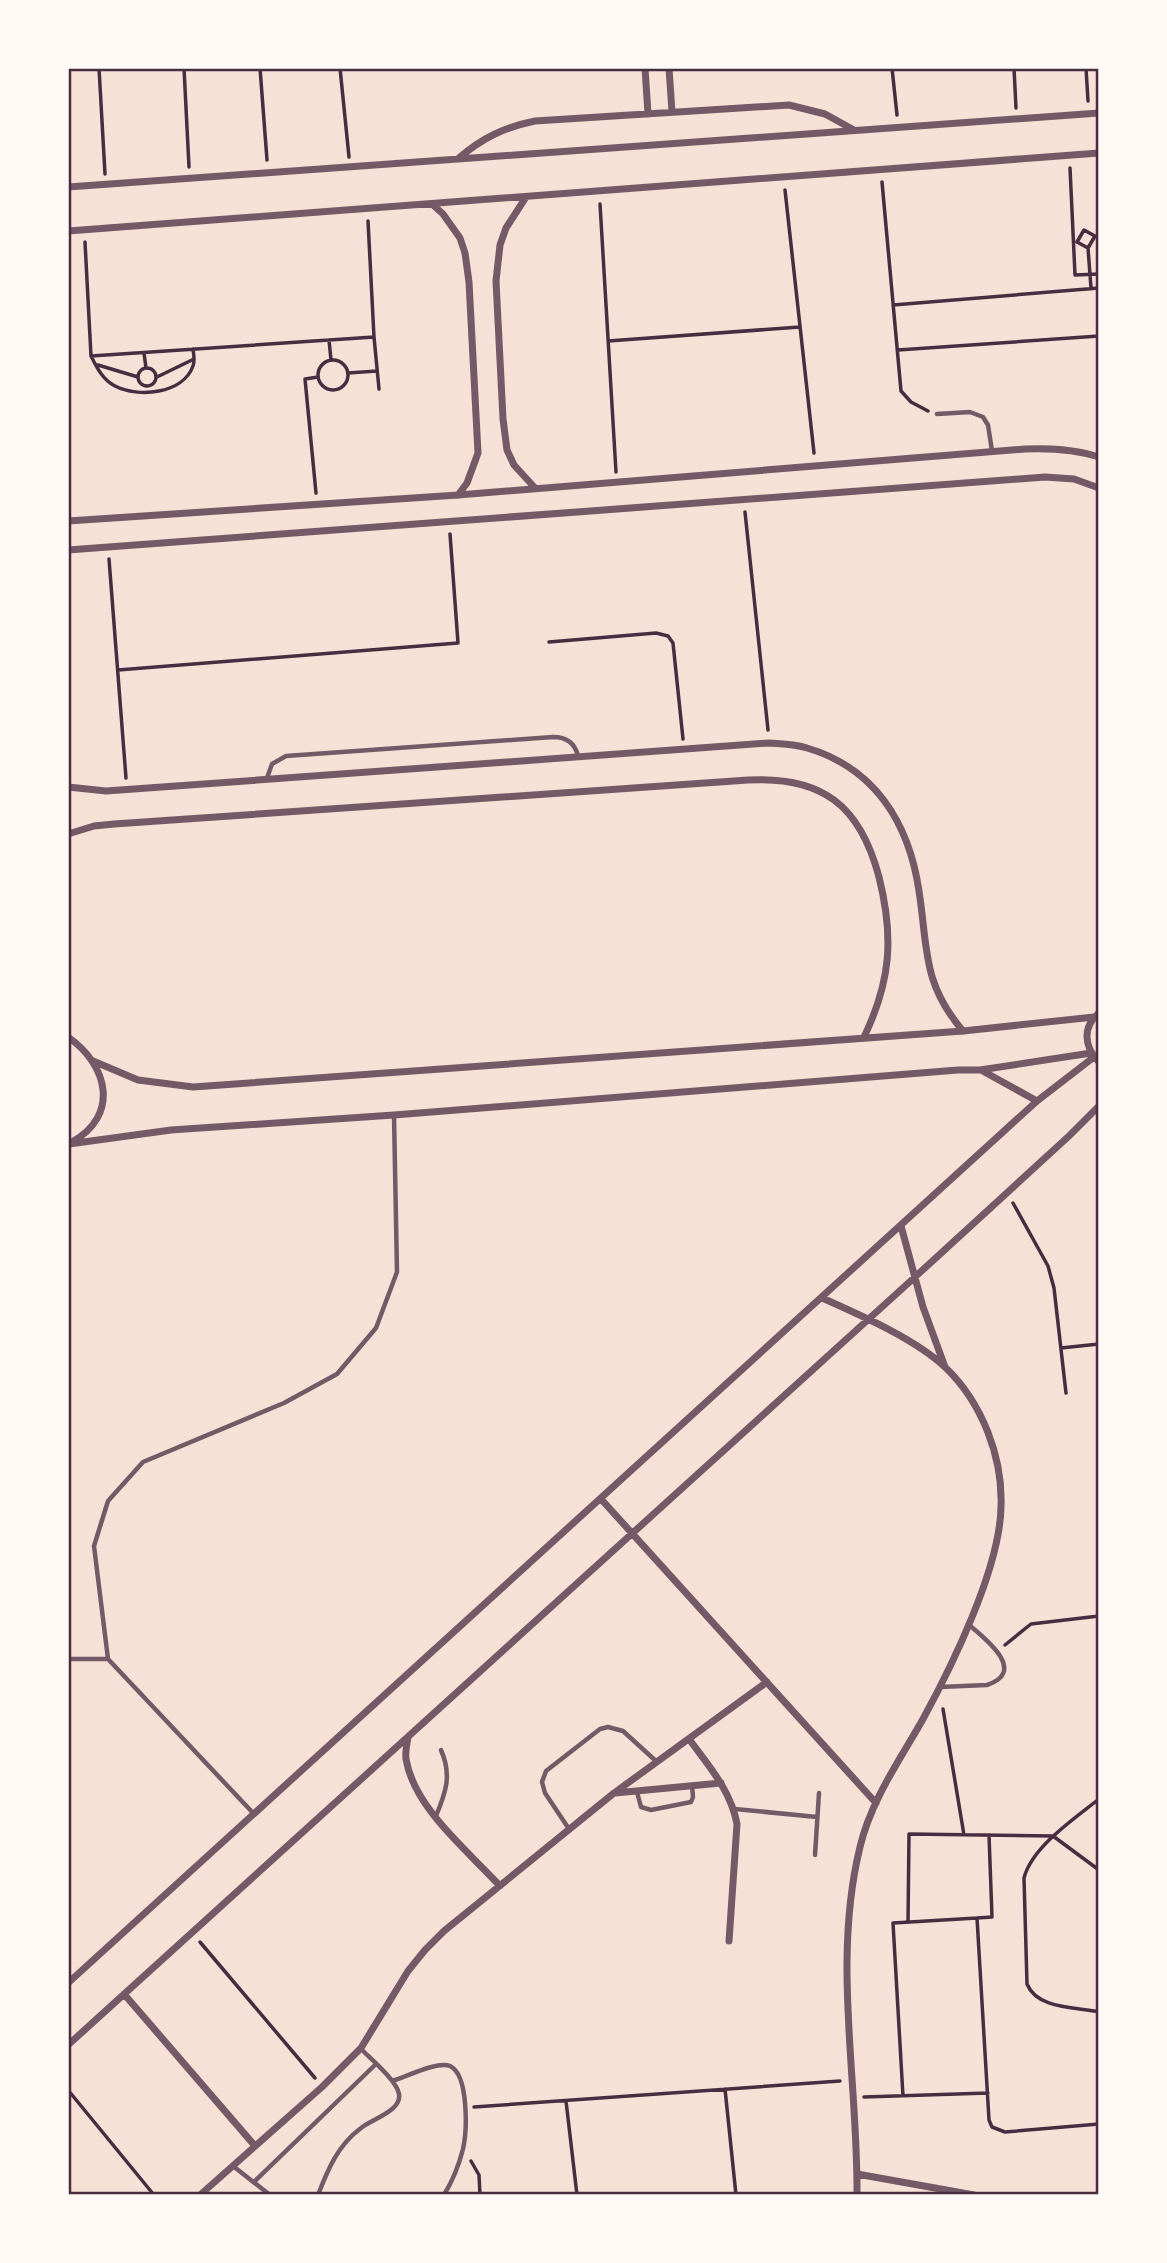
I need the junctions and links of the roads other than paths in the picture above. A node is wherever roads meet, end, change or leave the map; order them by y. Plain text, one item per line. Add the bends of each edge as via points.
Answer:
1 (645, 68) edge
2 (669, 68) edge
3 (672, 112) junction
4 (1099, 113) edge
5 (648, 114) junction
6 (855, 131) junction
7 (1099, 153) edge
8 (458, 159) junction
9 (68, 187) edge
10 (526, 197) junction
11 (432, 204) junction
12 (68, 231) edge
13 (937, 414) road end
14 (992, 452) junction
15 (1099, 457) edge
16 (535, 488) junction
17 (1099, 488) edge
18 (458, 495) junction
19 (68, 521) edge
20 (68, 550) edge
21 (578, 756) junction
22 (267, 779) junction
23 (68, 787) edge
24 (68, 834) edge
25 (1096, 1015) edge
26 (68, 1030) edge
27 (963, 1031) junction
28 (68, 1037) edge
29 (864, 1037) junction
30 (80, 1045) junction
31 (1095, 1057) edge
32 (93, 1061) junction
33 (980, 1070) junction
34 (1038, 1101) junction
35 (1099, 1105) edge
36 (394, 1115) junction
37 (69, 1144) edge
38 (901, 1226) junction
39 (915, 1277) junction
40 (822, 1298) junction
41 (867, 1320) junction
42 (945, 1367) junction
43 (601, 1499) junction
44 (632, 1533) junction
45 (968, 1623) junction
46 (68, 1659) edge
47 (108, 1659) junction
48 (767, 1682) junction
49 (940, 1687) junction
50 (408, 1737) junction
51 (689, 1739) junction
52 (441, 1750) dead end
53 (656, 1762) junction
54 (721, 1783) junction
55 (692, 1786) junction
56 (636, 1791) junction
57 (614, 1793) junction
58 (819, 1793) dead end
59 (876, 1802) junction
60 (735, 1810) junction
61 (254, 1814) junction
62 (817, 1816) junction
63 (435, 1817) junction
64 (569, 1829) junction
65 (815, 1855) dead end
66 (500, 1886) junction
67 (729, 1941) dead end
68 (68, 1983) edge
69 (124, 1994) junction
70 (68, 2045) edge
71 (360, 2048) junction
72 (376, 2064) junction
73 (392, 2081) junction
74 (255, 2146) junction
75 (233, 2166) junction
76 (857, 2174) junction
77 (254, 2182) junction
78 (200, 2195) edge
79 (270, 2195) edge
80 (318, 2195) edge
81 (444, 2195) edge
82 (857, 2195) edge
83 (974, 2195) edge

1 - 5 street
2 - 3 street
3 - 5 street
3 - 6 street via 789,105 825,114
4 - 6 street
5 - 8 street via 514,125 493,133
6 - 8 street
7 - 10 street
8 - 9 street
10 - 11 street
10 - 16 street via 506,228 496,281 507,450
11 - 12 street
11 - 18 street via 460,239 469,282 478,453
13 - 14 lane via 975,412 983,417
14 - 15 street via 1054,448
14 - 16 street
16 - 18 street
17 - 20 street via 1074,479 1045,477
18 - 19 street
21 - 22 street
21 - 22 lane via 567,739 553,737 286,756 272,764
21 - 27 street via 769,743 834,757 860,774 899,822 919,889 928,969 941,1002
22 - 23 street via 106,791
24 - 29 street via 114,824 680,784 777,778 804,784 829,796 850,814 866,837 884,897 886,974
25 - 27 street
25 - 31 street via 1086,1035
26 - 30 street
27 - 29 street
28 - 30 street
29 - 32 street via 193,1087 138,1080
30 - 32 street
31 - 33 street
31 - 34 street
32 - 37 street via 103,1084 102,1108 95,1124
33 - 34 street
33 - 36 street
34 - 38 street
35 - 39 street
36 - 37 street via 171,1130
36 - 47 lane via 397,1272 376,1328 337,1374 284,1403 143,1462 108,1501 94,1546
38 - 39 street
38 - 40 street
39 - 41 street
39 - 42 street
40 - 41 street
40 - 43 street
41 - 42 street
41 - 44 street
42 - 45 street via 970,1397 988,1432 999,1469 1002,1508 996,1543
43 - 44 street
43 - 61 street
44 - 48 street
44 - 50 street
45 - 49 street
45 - 49 lane via 1002,1656 1002,1674 993,1683
46 - 47 lane
47 - 61 lane
48 - 51 street
48 - 59 street
49 - 59 street
50 - 63 street via 405,1756 411,1778
50 - 69 street
51 - 53 street
51 - 54 street
52 - 63 lane via 449,1779
53 - 57 street
53 - 64 lane via 623,1731 608,1727 593,1732 543,1776 545,1793
54 - 55 street
54 - 60 street
55 - 56 street
55 - 56 lane via 691,1802 651,1810 641,1807
56 - 57 street
57 - 64 street
58 - 62 lane
59 - 76 street via 860,1844 848,1925
60 - 62 lane
60 - 67 street
61 - 68 street
62 - 65 lane
63 - 66 street
64 - 66 street
66 - 71 street via 425,1950
69 - 70 street
69 - 74 street
71 - 72 lane
71 - 74 street
72 - 73 lane
72 - 77 lane
73 - 80 lane via 399,2092 394,2109 345,2142
73 - 81 lane via 437,2065 449,2066 461,2080 463,2147
74 - 75 street
75 - 77 lane
75 - 78 street
76 - 82 street
76 - 83 street
77 - 79 lane

